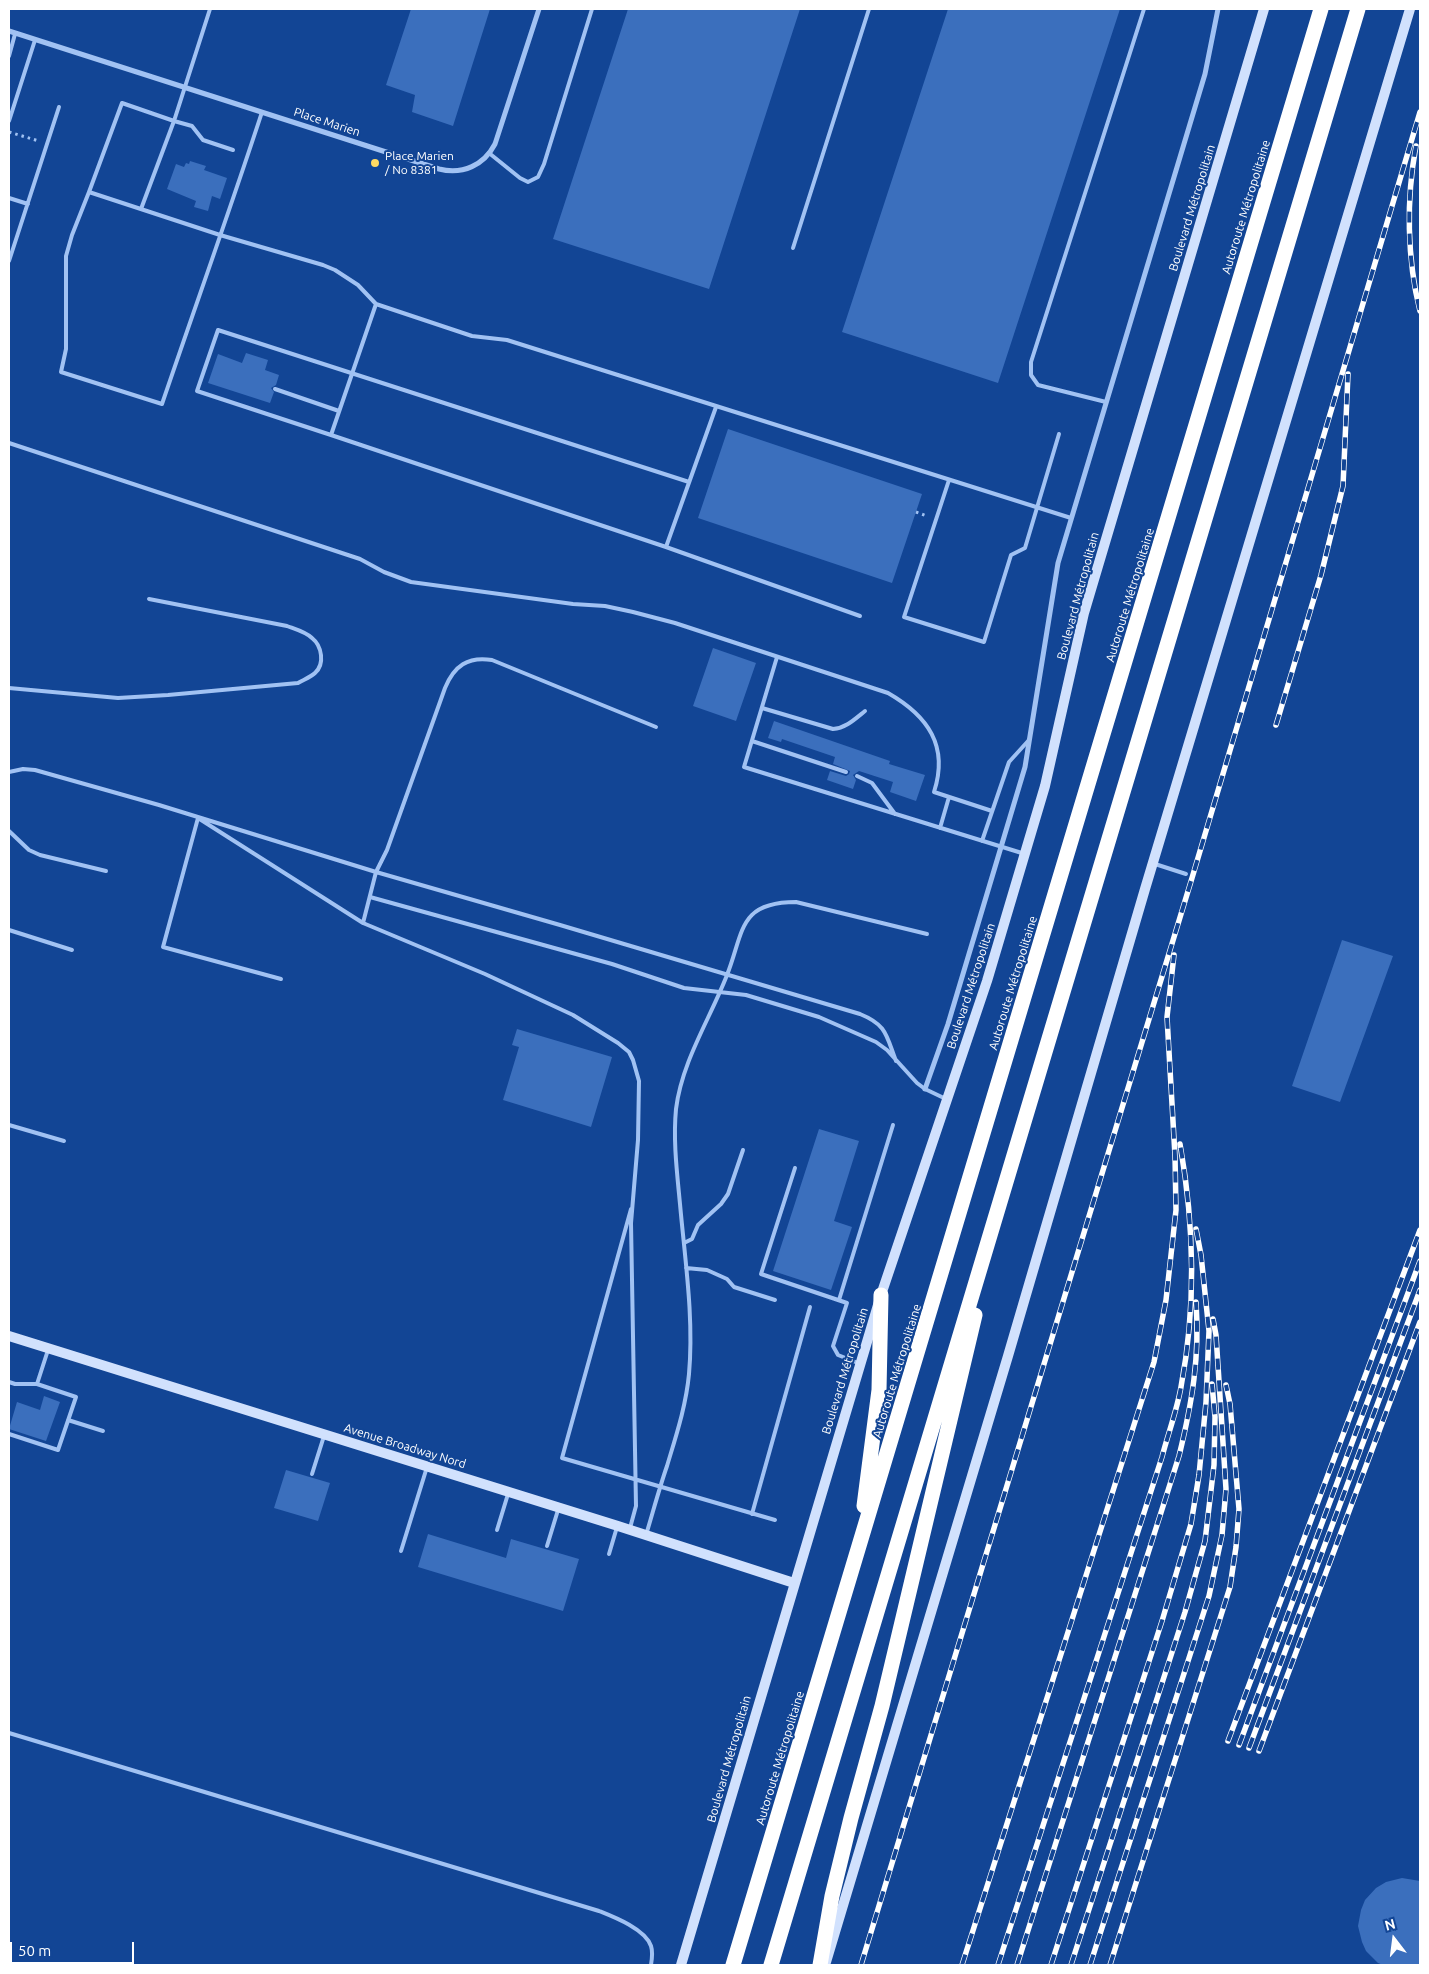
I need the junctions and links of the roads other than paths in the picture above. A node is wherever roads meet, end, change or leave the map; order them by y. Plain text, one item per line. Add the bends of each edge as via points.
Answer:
1 (210, 9) edge
2 (539, 9) edge
3 (592, 9) edge
4 (869, 9) edge
5 (1144, 9) edge
6 (1218, 9) edge
7 (1264, 9) edge
8 (1321, 9) edge
9 (1358, 9) edge
10 (1410, 9) edge
11 (9, 32) edge
12 (15, 34) junction
13 (35, 40) junction
14 (9, 56) edge
15 (185, 87) junction
16 (59, 107) dead end
17 (262, 112) junction
18 (174, 120) junction
19 (9, 121) edge
20 (233, 150) dead end
21 (489, 153) junction
22 (89, 192) junction
23 (9, 198) edge
24 (28, 204) junction
25 (141, 209) junction
26 (220, 235) junction
27 (793, 248) dead end
28 (9, 262) edge
29 (376, 304) junction
30 (352, 373) junction
31 (275, 389) dead end
32 (1106, 402) junction
33 (716, 407) junction
34 (339, 411) junction
35 (1059, 434) dead end
36 (331, 435) junction
37 (9, 443) edge
38 (949, 480) junction
39 (689, 482) junction
40 (1038, 507) junction
41 (1072, 518) junction
42 (666, 547) junction
43 (149, 599) dead end
44 (860, 616) dead end
45 (777, 657) junction
46 (9, 688) edge
47 (762, 708) junction
48 (865, 711) dead end
49 (656, 727) dead end
50 (1030, 738) junction
51 (752, 741) junction
52 (9, 772) edge
53 (846, 772) dead end
54 (857, 776) dead end
55 (949, 797) junction
56 (992, 811) junction
57 (895, 814) junction
58 (198, 818) junction
59 (940, 828) junction
60 (9, 831) edge
61 (982, 841) junction
62 (1001, 847) junction
63 (1025, 854) junction
64 (1153, 864) junction
65 (106, 871) dead end
66 (376, 872) junction
67 (1186, 874) dead end
68 (370, 897) junction
69 (363, 923) junction
70 (9, 930) edge
71 (927, 934) dead end
72 (72, 950) dead end
73 (727, 974) junction
74 (281, 979) dead end
75 (719, 991) junction
76 (896, 1061) junction
77 (925, 1089) junction
78 (948, 1099) junction
79 (9, 1125) edge
80 (894, 1125) dead end
81 (64, 1141) dead end
82 (743, 1150) dead end
83 (1012, 1161) junction
84 (795, 1168) dead end
85 (633, 1201) junction
86 (684, 1243) junction
87 (686, 1268) junction
88 (881, 1295) junction
89 (775, 1300) dead end
90 (839, 1300) junction
91 (810, 1307) dead end
92 (9, 1336) edge
93 (48, 1348) junction
94 (860, 1364) junction
95 (9, 1382) edge
96 (37, 1384) junction
97 (68, 1420) junction
98 (103, 1431) dead end
99 (9, 1434) edge
100 (324, 1434) junction
101 (428, 1466) junction
102 (312, 1474) dead end
103 (634, 1480) junction
104 (660, 1488) junction
105 (508, 1492) junction
106 (559, 1507) junction
107 (752, 1514) junction
108 (775, 1520) dead end
109 (618, 1526) junction
110 (497, 1530) dead end
111 (630, 1530) junction
112 (646, 1535) junction
113 (547, 1546) dead end
114 (858, 1550) junction
115 (401, 1551) dead end
116 (609, 1554) dead end
117 (794, 1583) junction
118 (9, 1733) edge
119 (651, 1965) edge
120 (681, 1965) edge
121 (734, 1965) edge
122 (771, 1965) edge
123 (820, 1965) edge
124 (825, 1965) edge

1 - 15 lane
2 - 21 street, Place Marien via 498,137
3 - 21 lane via 538,177 528,182
4 - 27 lane
5 - 32 lane via 1031,362 1031,375 1038,385
6 - 32 street, Boulevard Métropolitain via 1205,74
7 - 63 main road, Boulevard Métropolitain via 1084,613 1054,752
8 - 114 highway, Autoroute Métropolitaine
9 - 83 highway
10 - 64 main road
11 - 12 street, Place Marien
12 - 13 street, Place Marien
12 - 14 lane
13 - 15 street, Place Marien
13 - 19 lane
15 - 17 street, Place Marien
15 - 18 lane
16 - 24 lane
17 - 21 street, Place Marien via 445,170 465,170 479,164
17 - 26 lane
18 - 20 lane via 192,126 203,140
18 - 22 lane via 122,103
18 - 25 lane
22 - 25 lane
22 - 26 lane via 66,256 66,349 61,372 70,375 162,404
23 - 24 lane
24 - 28 lane
25 - 26 lane
26 - 29 lane via 329,267 358,285
29 - 30 lane
29 - 33 lane via 472,336 507,340
30 - 34 lane
30 - 36 lane via 218,330 197,391
30 - 39 lane
31 - 34 lane
32 - 41 street, Boulevard Métropolitain
33 - 38 lane
33 - 39 lane
34 - 36 lane
35 - 40 lane
36 - 42 lane
37 - 45 lane via 353,557 411,582 605,606 675,623
38 - 40 lane
38 - 40 lane via 904,617 976,640 984,642 1011,555 1025,548
39 - 42 lane
40 - 41 lane
41 - 50 street, Boulevard Métropolitain via 1054,583
42 - 44 lane
43 - 46 lane via 287,626 312,637 322,656 321,664 315,674 298,683 168,695 118,698
45 - 47 lane
45 - 55 lane via 888,694 911,708 924,722 937,745 940,767 934,792
47 - 48 lane via 833,730 840,729
47 - 51 lane
49 - 66 lane via 492,660 470,660 458,666 447,681 387,850
50 - 56 lane via 1009,762
50 - 62 street, Boulevard Métropolitain via 1025,767
51 - 53 lane
51 - 57 lane via 744,767
52 - 58 lane via 23,768 35,770
54 - 57 lane via 872,783
55 - 56 lane
55 - 59 lane
56 - 61 lane
57 - 59 lane
58 - 66 lane
58 - 69 lane
58 - 74 lane via 163,948
59 - 61 lane
60 - 65 lane via 29,850 40,855
61 - 62 lane
62 - 63 lane
62 - 77 street, Boulevard Métropolitain
63 - 78 main road, Boulevard Métropolitain
64 - 67 lane
64 - 124 main road
66 - 68 lane
66 - 73 lane
68 - 69 lane
68 - 75 lane via 612,964 684,988
69 - 85 lane via 573,1015 629,1052 639,1081
70 - 72 lane
71 - 73 lane via 807,904 780,902 754,911 746,920
73 - 75 lane
73 - 76 lane via 873,1020 884,1030
75 - 76 lane via 746,995 819,1017 876,1042
75 - 86 lane via 692,1051 676,1108 675,1158
76 - 77 lane
77 - 78 lane
78 - 88 main road, Boulevard Métropolitain
79 - 81 lane
80 - 90 lane
82 - 86 lane via 728,1194 698,1225 692,1239
83 - 122 highway
83 - 123 highway via 882,1706 850,1818
84 - 90 lane via 761,1274
85 - 103 lane
85 - 103 lane via 562,1458
86 - 87 lane
87 - 89 lane via 707,1270 727,1279 734,1287
87 - 104 lane via 689,1372 686,1400
88 - 94 main road, Boulevard Métropolitain
88 - 114 highway via 879,1390
90 - 94 lane via 847,1302 833,1346 842,1358
91 - 107 lane
92 - 93 main road, Avenue Broadway Nord
93 - 96 lane
93 - 100 main road, Avenue Broadway Nord
94 - 117 main road, Boulevard Métropolitain
95 - 96 lane
96 - 97 lane via 76,1397
97 - 98 lane
97 - 99 lane via 58,1450
100 - 101 main road, Avenue Broadway Nord
100 - 102 lane
101 - 105 main road, Avenue Broadway Nord
101 - 115 lane
103 - 104 lane
103 - 111 lane via 636,1506
104 - 107 lane
104 - 112 lane
105 - 106 main road, Avenue Broadway Nord
105 - 110 lane
106 - 109 main road, Avenue Broadway Nord
106 - 113 lane
107 - 108 lane
109 - 111 main road, Avenue Broadway Nord
109 - 116 lane
111 - 112 main road, Avenue Broadway Nord
112 - 117 main road, Avenue Broadway Nord
114 - 121 highway, Autoroute Métropolitaine
117 - 120 main road, Boulevard Métropolitain
118 - 119 lane via 599,1911 620,1919 648,1939

